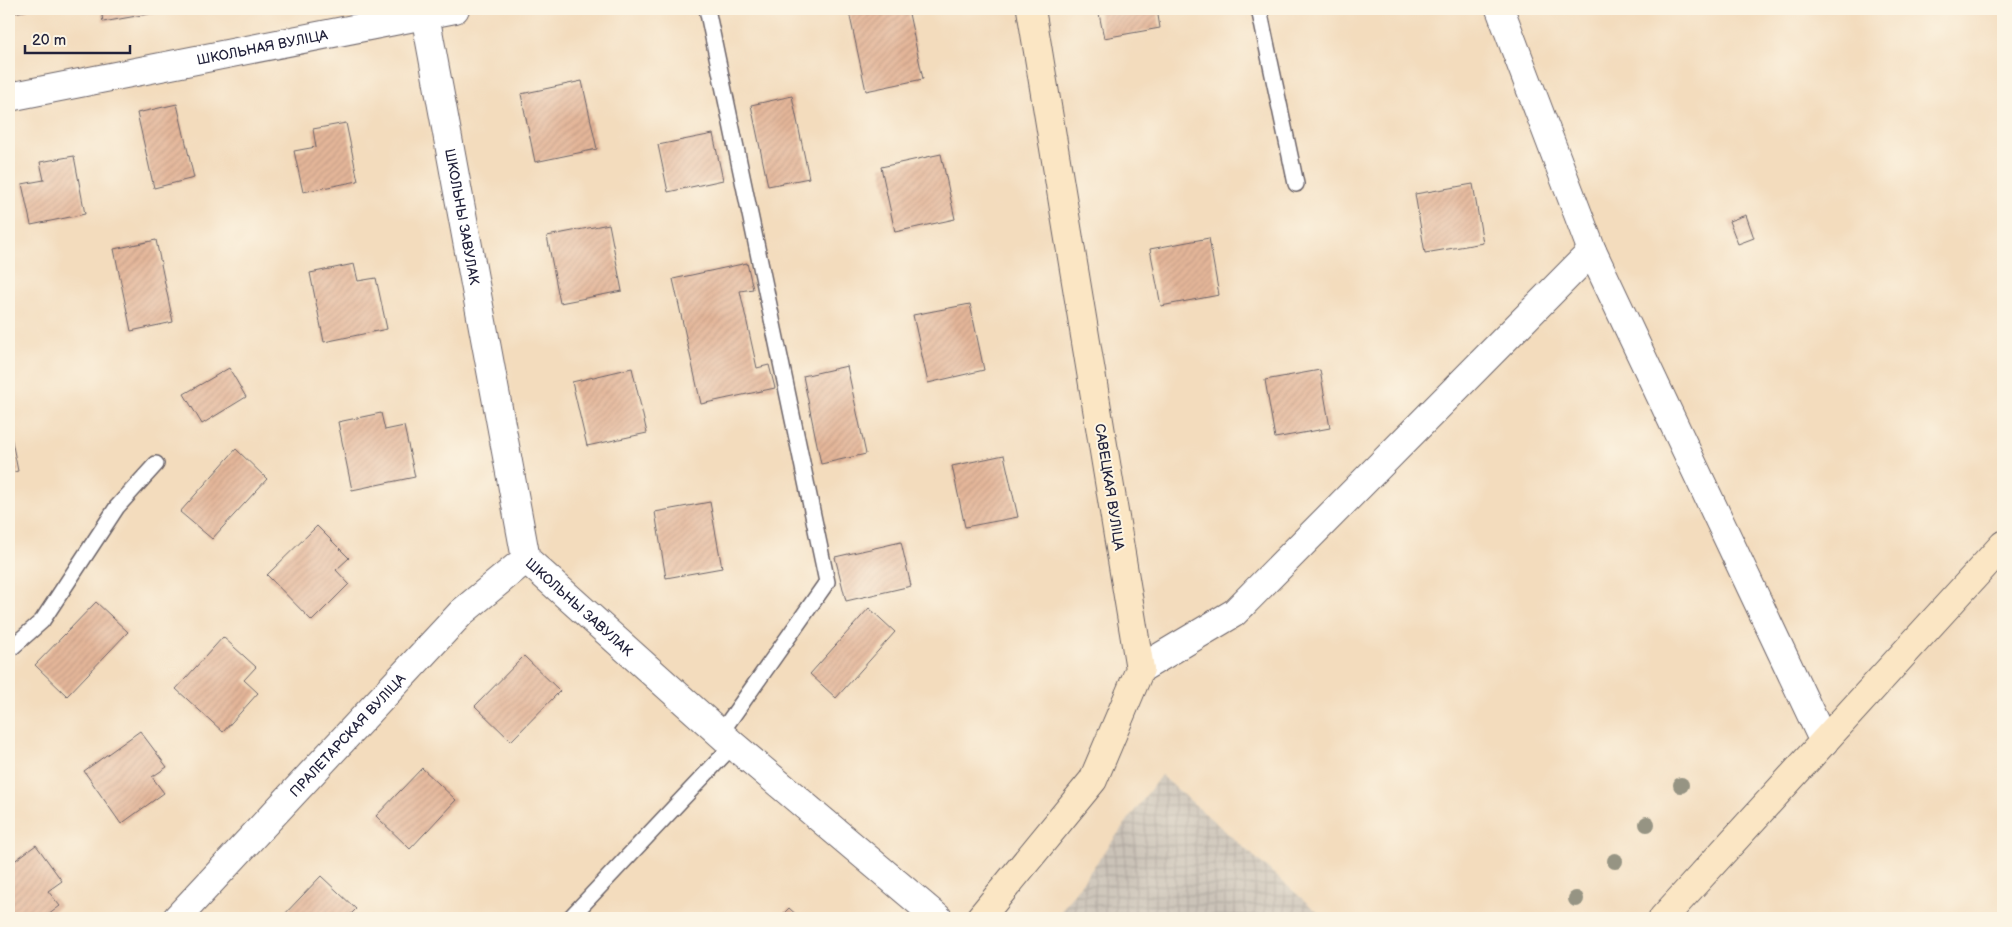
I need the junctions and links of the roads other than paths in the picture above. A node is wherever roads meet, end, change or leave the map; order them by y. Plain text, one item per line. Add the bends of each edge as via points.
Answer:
1 (455, 9) edge
2 (707, 9) edge
3 (1031, 9) edge
4 (1259, 9) edge
5 (1500, 9) edge
6 (425, 12) edge
7 (9, 98) edge
8 (1296, 184) dead end
9 (1592, 251) junction
10 (156, 464) dead end
11 (2003, 546) edge
12 (526, 559) junction
13 (9, 650) edge
14 (1140, 668) junction
15 (727, 740) junction
16 (1824, 742) junction
17 (177, 918) edge
18 (570, 918) edge
19 (938, 918) edge
20 (980, 918) edge
21 (1663, 918) edge

1 - 6 street, ШКОЛЬНАЯ ВУЛІЦА
2 - 15 lane via 827,582
3 - 14 street, САВЕЦКАЯ ВУЛІЦА
4 - 8 lane
5 - 9 street
6 - 7 street, ШКОЛЬНАЯ ВУЛІЦА
6 - 12 street, ШКОЛЬНЫ ЗАВУЛАК
9 - 14 street via 1234,613
9 - 16 street
10 - 13 lane via 117,507 42,621
11 - 16 street
12 - 15 street, ШКОЛЬНЫ ЗАВУЛАК
12 - 17 street, ПРАЛЕТАРСКАЯ ВУЛІЦА via 462,612
14 - 20 street via 1094,780
15 - 18 lane
15 - 19 street, ШКОЛЬНЫ ЗАВУЛАК
16 - 21 street

